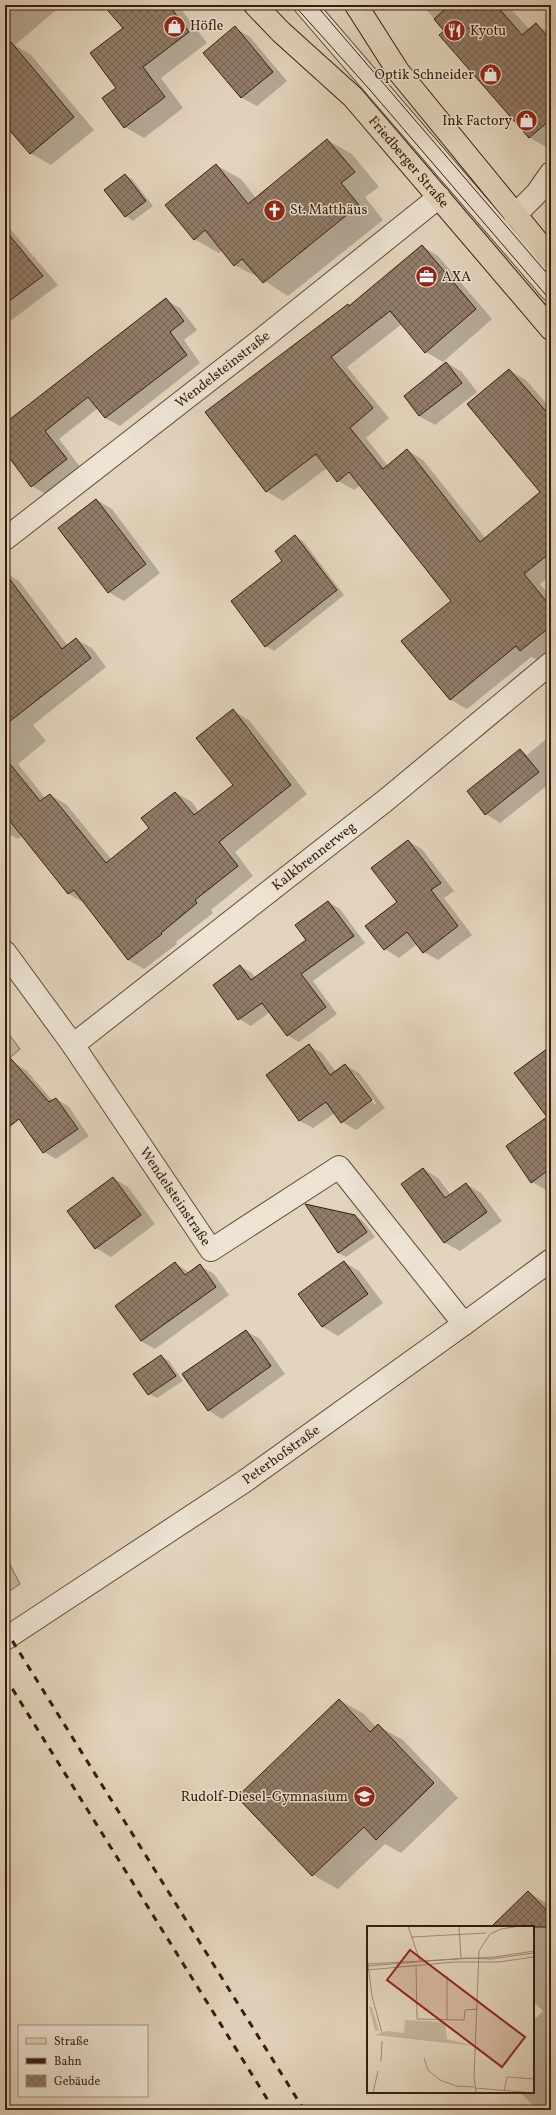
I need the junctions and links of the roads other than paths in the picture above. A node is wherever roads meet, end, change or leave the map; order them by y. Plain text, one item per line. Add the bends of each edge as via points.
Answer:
1 (255, 5) edge
2 (305, 5) edge
3 (356, 5) edge
4 (551, 173) edge
5 (439, 197) junction
6 (515, 215) junction
7 (551, 258) edge
8 (551, 290) edge
9 (551, 329) edge
10 (5, 539) edge
11 (551, 663) edge
12 (5, 952) edge
13 (73, 1045) junction
14 (551, 1260) edge
15 (464, 1324) junction
16 (5, 1639) edge

1 - 5 main road, Friedberger Straße via 353,97
2 - 8 street
3 - 6 main road via 398,71
4 - 6 street via 537,193
5 - 9 main road, Friedberger Straße
5 - 10 street, Wendelsteinstraße via 257,343
6 - 7 main road
11 - 13 street, Kalkbrennerweg via 386,800
12 - 13 street, Wendelsteinstraße
13 - 15 street, Wendelsteinstraße via 211,1250 339,1167
14 - 15 street, Peterhofstraße
15 - 16 street, Peterhofstraße via 245,1481

